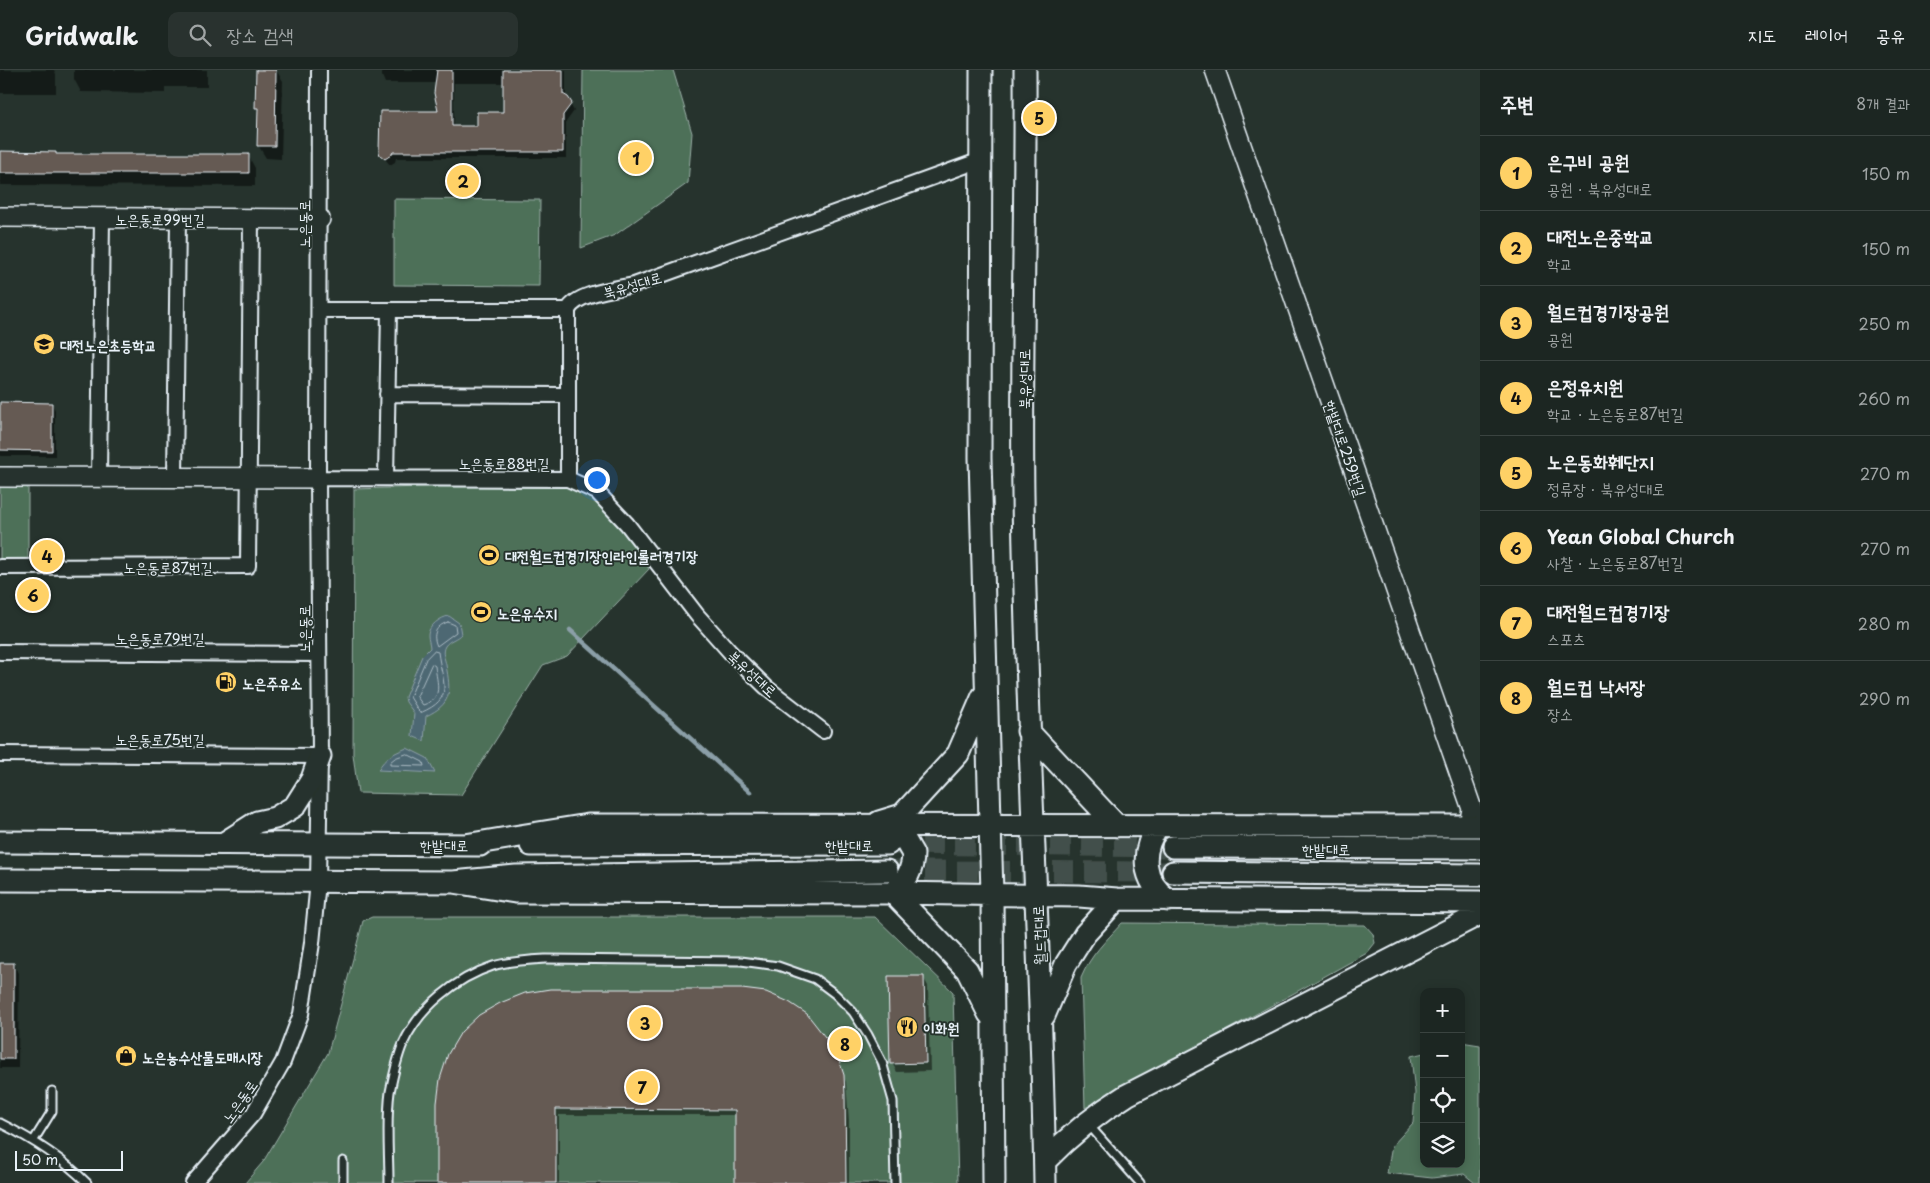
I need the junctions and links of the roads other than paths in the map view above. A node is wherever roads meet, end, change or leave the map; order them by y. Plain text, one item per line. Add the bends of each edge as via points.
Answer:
1 (319, 70) edge
2 (981, 70) edge
3 (1025, 70) edge
4 (1215, 70) edge
5 (982, 160) junction
6 (0, 217) edge
7 (102, 217) junction
8 (178, 218) junction
9 (251, 218) junction
10 (320, 218) junction
11 (320, 310) junction
12 (389, 310) junction
13 (568, 310) junction
14 (387, 394) junction
15 (568, 394) junction
16 (0, 477) edge
17 (99, 478) junction
18 (175, 478) junction
19 (248, 478) junction
20 (318, 478) junction
21 (386, 478) junction
22 (568, 479) junction
23 (0, 567) edge
24 (0, 652) edge
25 (319, 654) junction
26 (1028, 687) joint
27 (986, 689) junction
28 (823, 731) dead end
29 (1028, 731) junction
30 (0, 754) edge
31 (320, 756) junction
32 (991, 826) junction
33 (1033, 826) junction
34 (1118, 826) junction
35 (1158, 826) junction
36 (1474, 826) edge
37 (880, 832) junction
38 (0, 842) edge
39 (224, 843) junction
40 (318, 844) junction
41 (1173, 847) tunnel mouth
42 (1480, 848) edge
43 (888, 871) tunnel mouth
44 (1173, 872) tunnel mouth
45 (1480, 875) edge
46 (0, 880) edge
47 (318, 882) junction
48 (454, 882) junction
49 (893, 893) junction
50 (992, 894) junction
51 (1036, 896) junction
52 (1118, 900) junction
53 (1168, 900) junction
54 (1480, 902) edge
55 (1480, 914) edge
56 (993, 1021) junction
57 (1041, 1023) junction
58 (52, 1091) dead end
59 (1087, 1122) junction
60 (0, 1123) edge
61 (34, 1140) junction
62 (344, 1160) dead end
63 (1045, 1162) junction
64 (996, 1180) edge
65 (87, 1183) edge
66 (193, 1183) edge
67 (343, 1183) edge
68 (389, 1183) edge
69 (896, 1183) edge
70 (1045, 1183) edge
71 (1140, 1183) edge

1 - 10 street, 노은동로
2 - 5 main road
3 - 26 main road, 북유성대로 via 1023,494
4 - 36 street, 한밭대로259번길 via 1472,809
5 - 13 street, 북유성대로 via 634,285 581,298
5 - 27 main road via 980,458
6 - 7 street, 노은동로99번길
7 - 8 street, 노은동로99번길
7 - 17 street
8 - 9 street, 노은동로99번길
8 - 18 street
9 - 10 street, 노은동로99번길
9 - 19 street, 노은동로87번길
10 - 11 street, 노은동로
11 - 12 street
11 - 20 street, 노은동로
12 - 13 street
12 - 14 street
13 - 15 street, 노은동로88번길
14 - 15 street
14 - 21 street
15 - 22 street, 노은동로88번길
16 - 17 street
17 - 18 street
18 - 19 street
19 - 20 street
19 - 23 street, 노은동로87번길 via 248,566
20 - 21 street, 노은동로88번길
20 - 25 street, 노은동로
21 - 22 street, 노은동로88번길
22 - 28 street, 북유성대로 via 597,492 627,524 697,615 730,652 766,687
24 - 25 street, 노은동로79번길
25 - 31 street, 노은동로
26 - 29 main road, 월드컵대로
27 - 32 main road
27 - 37 main road via 958,754 902,815
29 - 33 main road, 월드컵대로
29 - 34 main road
30 - 31 street, 노은동로75번길
31 - 39 main road via 312,779 295,806 275,818 257,822
31 - 40 street, 노은동로
32 - 33 main road, 한밭대로
32 - 37 main road, 한밭대로
32 - 50 main road
33 - 34 main road, 한밭대로
33 - 51 main road, 월드컵대로
34 - 35 main road, 한밭대로
35 - 36 main road, 한밭대로
35 - 53 main road via 1147,850 1148,871 1155,888
37 - 40 main road, 한밭대로 via 465,845
37 - 49 main road via 901,832 914,854 909,873
38 - 39 main road, 한밭대로
39 - 40 main road, 한밭대로
40 - 47 street, 노은동로
41 - 42 main road, 한밭대로
43 - 48 main road, 한밭대로 via 516,876
44 - 45 main road, 한밭대로
46 - 47 main road, 한밭대로
47 - 48 main road, 한밭대로
47 - 66 street, 노은동로 via 301,1014 283,1062 253,1114
48 - 49 main road via 515,892
49 - 50 main road
49 - 56 main road via 967,970
50 - 51 main road
50 - 56 main road
51 - 52 main road
51 - 57 main road, 월드컵대로
52 - 53 main road
52 - 57 main road via 1085,934 1066,964
53 - 54 main road
55 - 59 main road via 1127,1095
56 - 64 main road
57 - 63 main road, 월드컵대로
58 - 61 lane via 52,1111
59 - 63 main road
59 - 71 lane
60 - 61 lane
61 - 65 lane
62 - 67 lane
63 - 70 main road, 월드컵대로
68 - 69 lane via 390,1093 403,1044 418,1020 436,1000 462,980 493,966 546,959 742,961 778,966 815,979 853,1012 882,1062 893,1101

